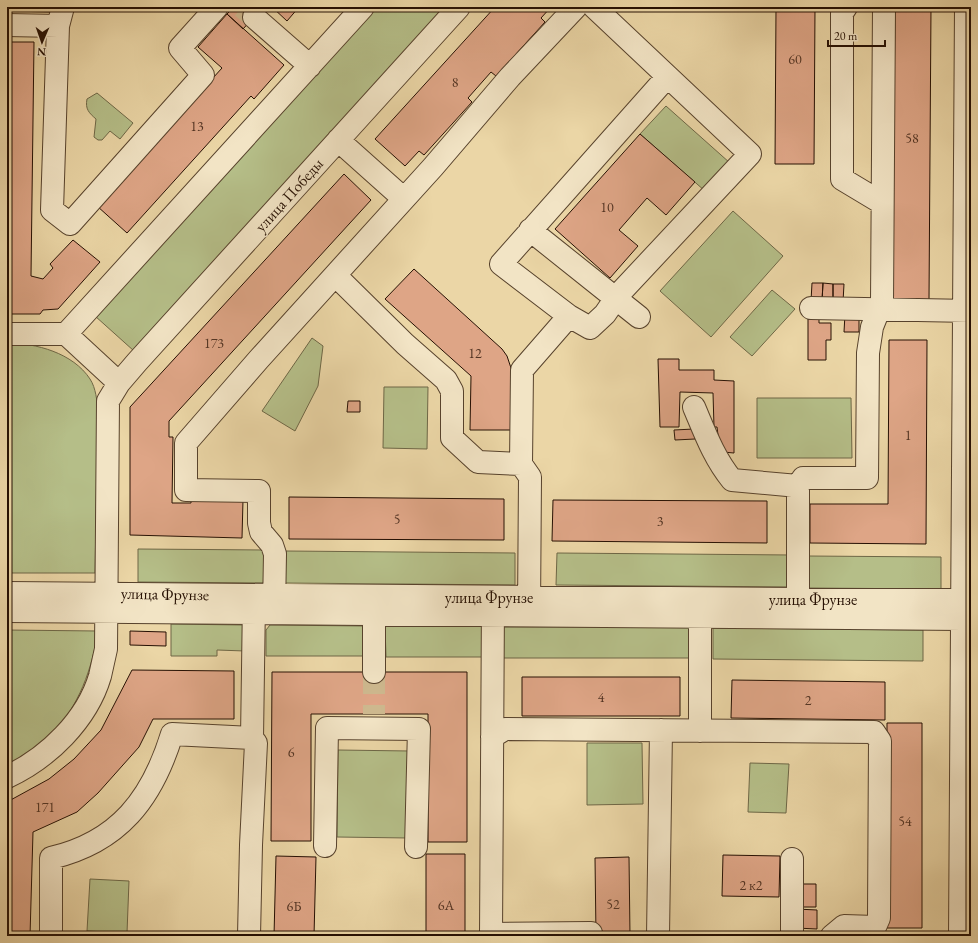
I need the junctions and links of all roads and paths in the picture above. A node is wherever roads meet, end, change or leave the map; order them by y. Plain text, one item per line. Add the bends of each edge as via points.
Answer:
1 (217, 7) edge
2 (364, 7) edge
3 (459, 7) edge
4 (576, 7) edge
5 (594, 7) edge
6 (846, 7) edge
7 (884, 7) edge
8 (966, 7) edge
9 (60, 17) edge
10 (254, 17) tunnel mouth
11 (7, 25) edge
12 (310, 66) junction
13 (667, 77) junction
14 (338, 140) junction
15 (968, 146) edge
16 (404, 198) junction
17 (882, 203) junction
18 (530, 230) junction
19 (336, 276) junction
20 (616, 298) junction
21 (811, 308) dead end
22 (879, 310) junction
23 (967, 311) edge
24 (568, 316) junction
25 (639, 318) dead end
26 (7, 334) edge
27 (66, 334) junction
28 (119, 383) junction
29 (694, 407) dead end
30 (521, 464) junction
31 (798, 486) junction
32 (7, 593) edge
33 (106, 603) junction
34 (264, 604) junction
35 (374, 605) junction
36 (493, 606) junction
37 (529, 606) junction
38 (700, 607) junction
39 (798, 608) junction
40 (966, 609) edge
41 (7, 612) edge
42 (374, 672) tunnel mouth
43 (661, 730) junction
44 (700, 731) junction
45 (492, 736) junction
46 (252, 738) junction
47 (7, 777) edge
48 (325, 846) dead end
49 (416, 847) dead end
50 (792, 859) dead end
51 (591, 932) dead end
52 (491, 935) edge
53 (51, 936) edge
54 (250, 936) edge
55 (658, 936) edge
56 (792, 936) edge
57 (832, 936) edge
58 (960, 936) edge

1 - 9 street via 180,48 203,75 70,224 52,210
2 - 12 street
3 - 14 street, улица Победы
4 - 16 street via 510,77
5 - 13 street
6 - 17 street via 842,13 842,179
7 - 17 street
8 - 15 street
9 - 11 street
10 - 12 street
12 - 27 street
13 - 18 street
13 - 20 street via 750,154
14 - 16 street
14 - 28 street, улица Победы
15 - 23 street
16 - 19 street
17 - 22 street via 882,302
18 - 20 street
18 - 24 street via 501,264
19 - 30 street via 405,344 446,380 452,392 452,438 478,462
19 - 34 street via 186,443 186,490 259,491 260,532 272,545 275,554
20 - 24 street via 605,314 589,329
20 - 25 street
21 - 22 street
22 - 23 street
22 - 31 street via 872,327 868,353 867,478 803,478
23 - 40 street
24 - 30 street via 522,370
26 - 27 street
27 - 28 street
28 - 33 street, улица Победы via 108,401
29 - 31 street via 720,465 732,480
30 - 37 street via 530,477
31 - 39 street
32 - 33 street, улица Фрунзе
33 - 34 street, улица Фрунзе
33 - 41 street, улица Фрунзе
33 - 47 street, улица Победы via 106,649 100,677 84,710 43,755
34 - 35 street, улица Фрунзе
34 - 46 street
35 - 36 street, улица Фрунзе
35 - 42 street
36 - 37 street, улица Фрунзе
36 - 45 street
37 - 38 street, улица Фрунзе
38 - 39 street, улица Фрунзе
38 - 44 street
39 - 40 street, улица Фрунзе
40 - 58 street
43 - 44 street
43 - 45 street via 505,729
43 - 55 street
44 - 57 street via 874,732 880,741 879,918 875,926 844,926
45 - 52 street
46 - 53 street via 172,734 165,758 151,787 129,817 73,853 50,858
46 - 54 street via 256,743
48 - 49 street via 327,728 374,721 418,729
50 - 56 street
51 - 52 street

